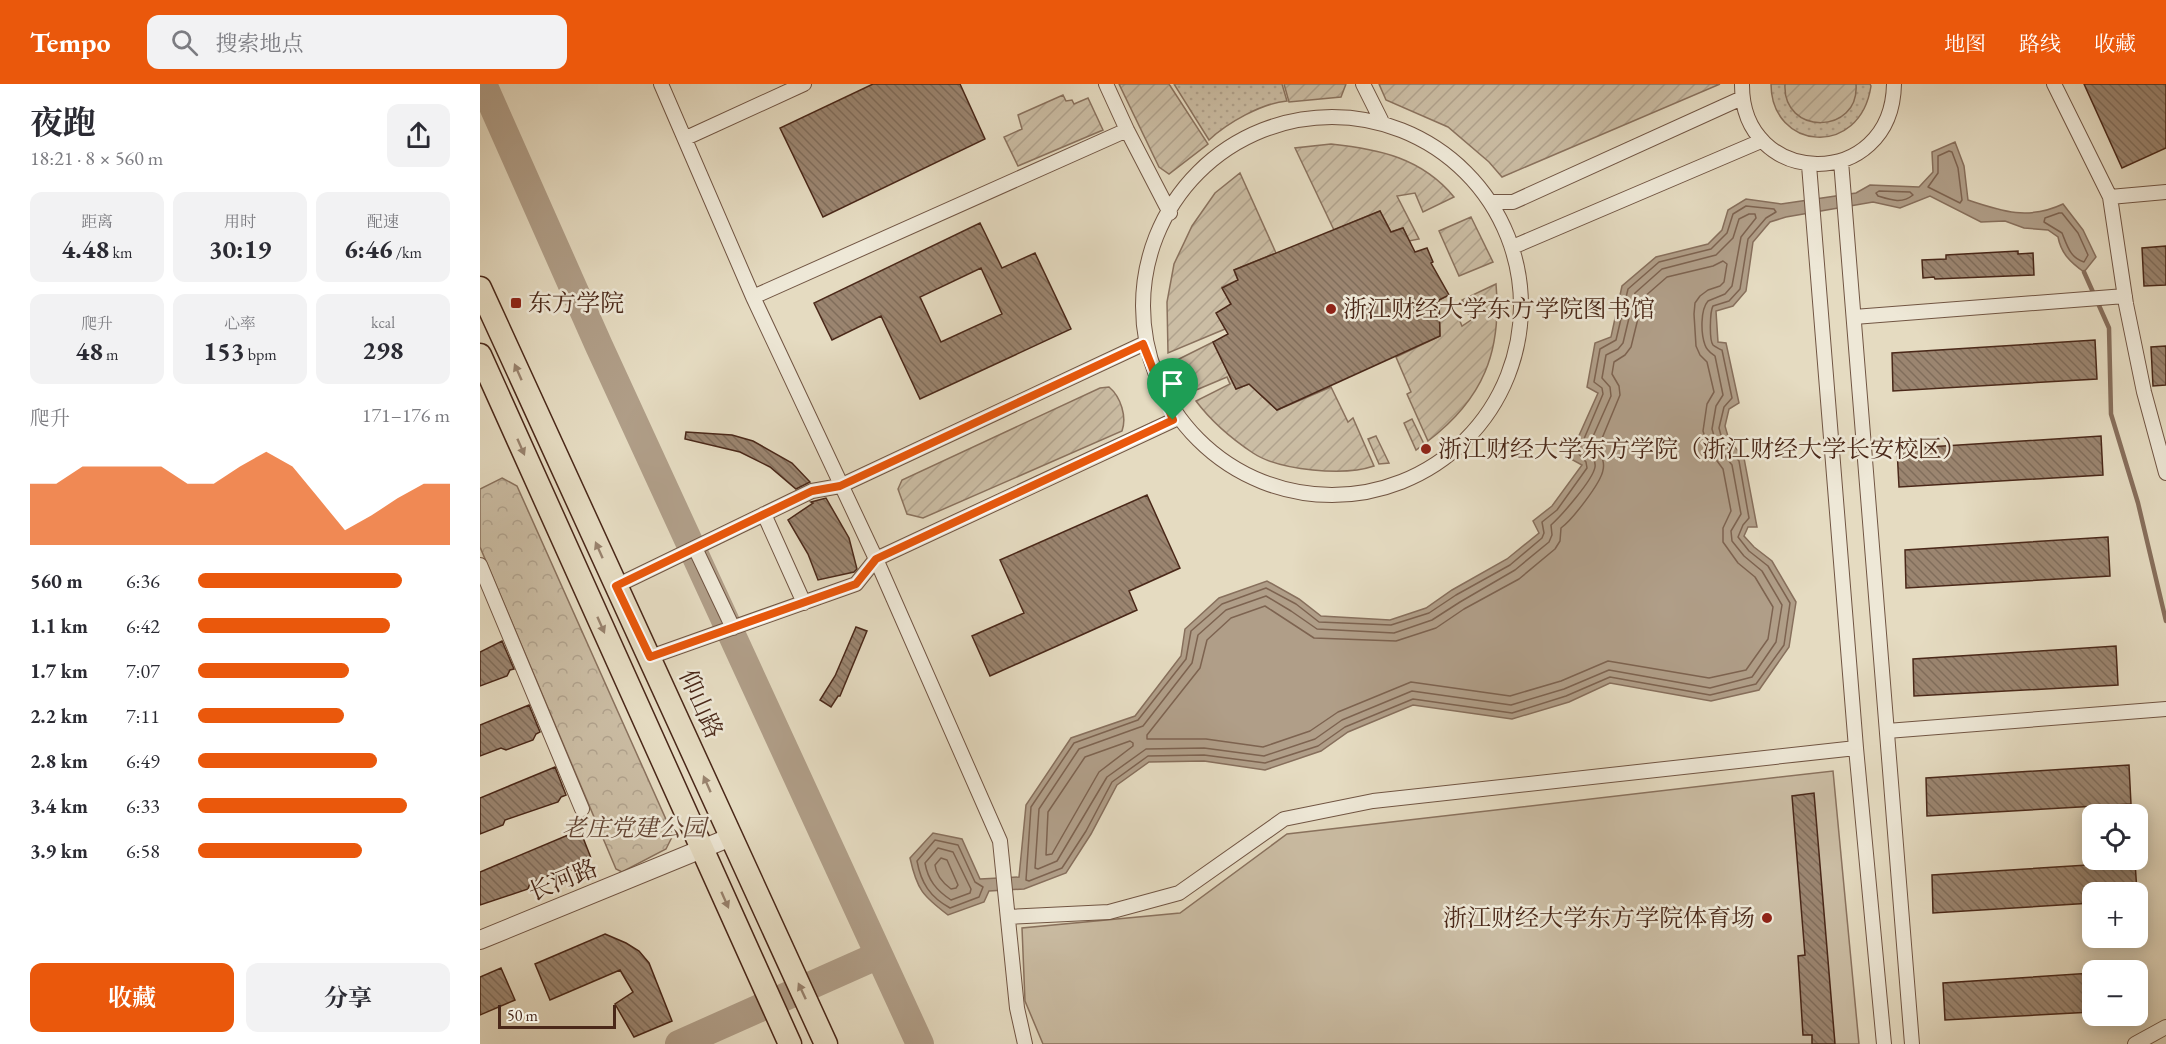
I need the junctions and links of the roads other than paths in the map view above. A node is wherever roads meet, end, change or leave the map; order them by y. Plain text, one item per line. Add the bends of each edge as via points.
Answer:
1 (661, 84) edge
2 (804, 84) edge
3 (1106, 84) edge
4 (1363, 84) edge
5 (1894, 84) edge
6 (2054, 84) edge
7 (1742, 91) edge
8 (1381, 120) junction
9 (1127, 130) junction
10 (686, 138) junction
11 (1761, 141) junction
12 (1841, 161) junction
13 (1809, 165) junction
14 (2166, 192) edge
15 (2110, 197) junction
16 (1494, 202) junction
17 (1170, 213) junction
18 (1515, 246) junction
19 (480, 288) edge
20 (2124, 296) junction
21 (753, 297) junction
22 (1854, 316) junction
23 (1143, 344) junction
24 (480, 355) edge
25 (1173, 420) junction
26 (2166, 473) edge
27 (840, 486) junction
28 (764, 514) junction
29 (695, 548) junction
30 (876, 559) junction
31 (480, 565) edge
32 (624, 582) junction
33 (804, 603) junction
34 (733, 628) junction
35 (659, 654) junction
36 (2166, 709) edge
37 (1887, 731) junction
38 (1856, 748) junction
39 (582, 809) dead end
40 (731, 837) junction
41 (702, 849) junction
42 (1008, 917) junction
43 (480, 940) edge
44 (2166, 1027) edge
45 (790, 1044) edge
46 (826, 1044) edge
47 (1025, 1044) edge
48 (1884, 1044) edge
49 (1912, 1044) edge
50 (2136, 1044) edge

1 - 10 street
2 - 10 street
3 - 9 street
4 - 8 street
5 - 12 street via 1894,100 1876,138
6 - 15 street
7 - 11 street via 1746,114
7 - 16 street via 1513,202
8 - 16 street via 1450,158
8 - 17 street via 1320,113 1267,126 1219,153 1177,197
9 - 17 street
9 - 21 street
10 - 21 street
11 - 13 street via 1794,161
11 - 18 street
12 - 13 street
12 - 22 street
13 - 38 street
14 - 15 street
15 - 20 street
16 - 18 street
17 - 23 street via 1148,262
18 - 25 street via 1518,337 1488,417 1425,477 1336,501 1249,479
32 -> 19 main road, 仰山路
20 - 22 street
20 - 26 street
21 - 27 street
22 - 37 street
23 - 25 street
23 - 27 street
24 -> 41 main road
25 - 30 street
27 - 28 street via 812,491
27 - 30 street
28 - 29 street
28 - 33 street
29 - 32 street
29 - 34 street
30 - 33 street via 856,584
30 - 42 street via 1000,841
31 - 39 street
32 - 35 main road, 仰山路
33 - 34 street
34 - 35 street
40 -> 35 main road, 仰山路
36 - 37 street
37 - 49 street
38 - 42 street via 1373,801 1284,819 1179,893 1109,912
38 - 48 street
40 - 41 street, 长河路
46 -> 40 main road, 仰山路
41 - 43 street, 长河路
41 -> 45 main road
42 - 47 street via 1017,1008
44 - 50 street

